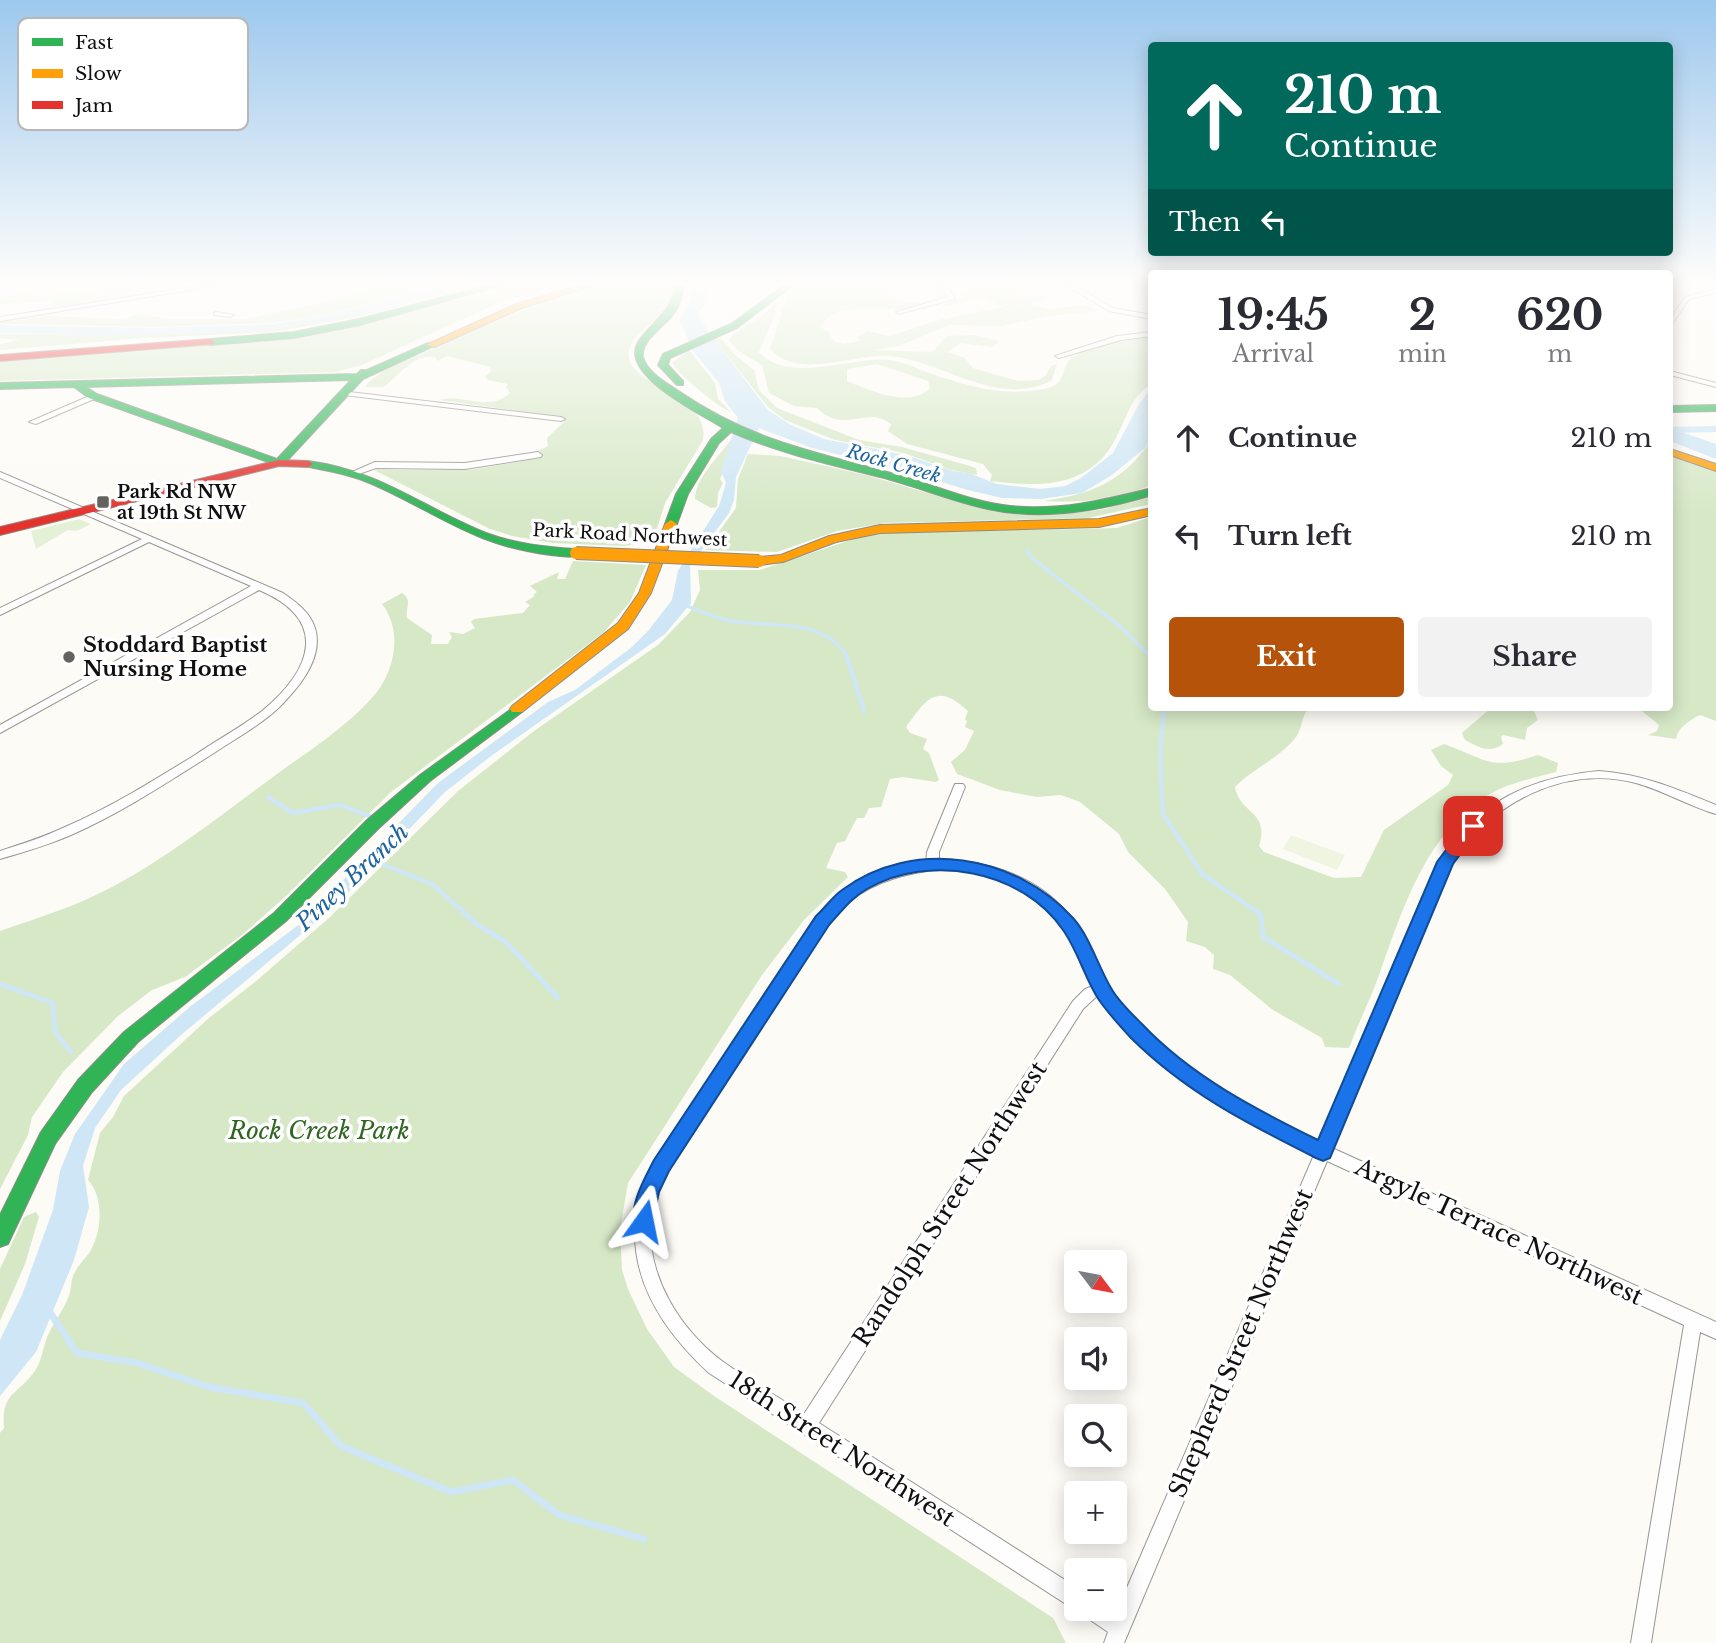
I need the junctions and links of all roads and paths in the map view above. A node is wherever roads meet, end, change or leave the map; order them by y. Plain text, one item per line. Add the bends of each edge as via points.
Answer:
1 (382, 363) edge
2 (391, 363) edge
3 (643, 363) edge
4 (663, 363) edge
5 (1673, 374) edge
6 (359, 377) junction
7 (1716, 384) edge
8 (0, 386) edge
9 (100, 390) junction
10 (683, 390) junction
11 (344, 393) junction
12 (1716, 408) edge
13 (1673, 409) edge
14 (561, 419) dead end
15 (33, 422) dead end
16 (733, 426) junction
17 (714, 438) junction
18 (1673, 453) edge
19 (538, 455) dead end
20 (279, 463) junction
21 (1716, 468) edge
22 (356, 472) junction
23 (0, 475) edge
24 (1148, 492) edge
25 (85, 511) junction
26 (1148, 512) edge
27 (0, 531) edge
28 (149, 539) junction
29 (259, 586) junction
30 (0, 612) edge
31 (0, 730) edge
32 (960, 787) dead end
33 (1716, 810) edge
34 (0, 855) edge
35 (932, 865) junction
36 (1101, 988) junction
37 (1323, 1152) junction
38 (0, 1237) edge
39 (1693, 1321) junction
40 (1716, 1331) edge
41 (807, 1426) junction
42 (1064, 1591) edge
43 (1103, 1621) edge
44 (1117, 1635) edge
45 (1641, 1643) edge

1 - 6 main road
2 - 6 main road
3 - 10 main road via 648,373
4 - 10 main road
5 - 7 street
6 - 9 main road
6 - 11 main road
8 - 9 main road via 79,384 80,390
9 - 15 street
9 - 20 main road
10 - 16 main road
10 - 17 main road via 705,417
11 - 14 street
11 - 20 main road
12 - 13 main road
16 - 17 main road
16 - 24 main road via 815,458 1005,509 1073,508
17 - 38 main road via 679,500 646,593 623,626 418,783 280,918 131,1037 85,1086 52,1131
18 - 21 main road
19 - 22 street via 465,466 375,465
20 - 22 main road, Park Road Northwest
20 - 25 main road, Park Road Northwest
22 - 26 main road, Park Road Northwest, bridge via 484,536 533,549 576,553 759,561 880,529 1100,523
23 - 25 street
25 - 27 main road, Park Road Northwest
25 - 28 street
28 - 29 street
28 - 30 street
29 - 31 street
29 - 34 street via 297,608 312,639 302,673 278,703 106,815 55,838
32 - 35 street
33 - 37 street, Shepherd Street Northwest via 1643,781 1592,776 1533,789 1482,817 1446,862
35 - 36 street, Argyle Terrace Northwest via 986,870 1040,895 1069,925
35 - 41 street, 18th Street Northwest via 898,870 863,884 822,921 657,1172 644,1214 646,1263 663,1310 690,1345
36 - 37 street, Argyle Terrace Northwest via 1136,1030 1190,1078 1258,1121
36 - 41 street, Randolph Street Northwest via 1078,1005
37 - 39 street, Argyle Terrace Northwest
37 - 44 street, Shepherd Street Northwest
39 - 40 street, Argyle Terrace Northwest
39 - 45 street
41 - 42 street, 18th Street Northwest
43 - 44 street

